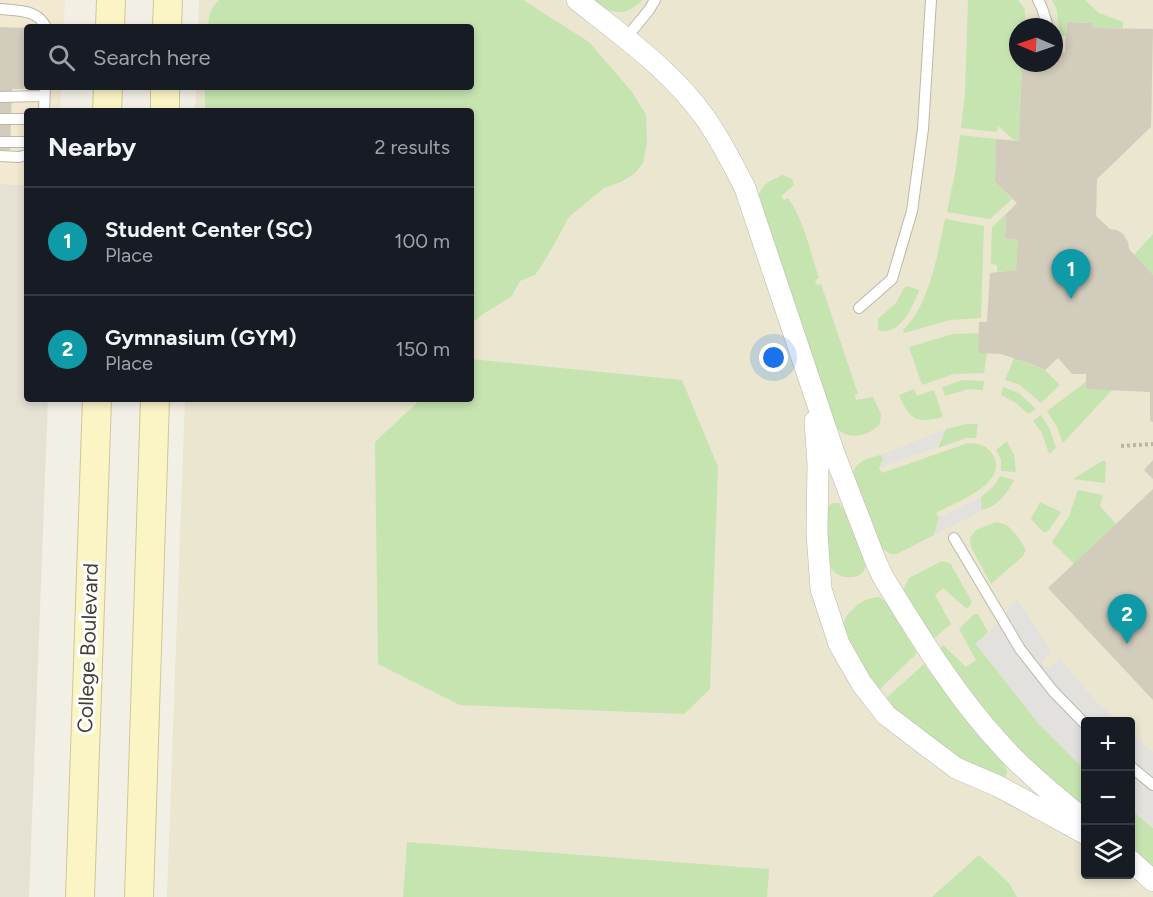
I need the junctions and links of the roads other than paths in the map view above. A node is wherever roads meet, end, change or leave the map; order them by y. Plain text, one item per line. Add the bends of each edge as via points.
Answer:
1 (111, 0) edge
2 (168, 0) edge
3 (577, 0) edge
4 (655, 0) edge
5 (931, 0) edge
6 (1038, 0) edge
7 (0, 9) edge
8 (1045, 18) edge
9 (44, 24) edge
10 (110, 24) edge
11 (167, 24) edge
12 (626, 38) junction
13 (108, 90) edge
14 (165, 90) edge
15 (44, 92) edge
16 (0, 97) edge
17 (44, 108) edge
18 (107, 108) edge
19 (165, 108) edge
20 (0, 118) edge
21 (24, 119) edge
22 (0, 142) edge
23 (24, 142) edge
24 (24, 155) edge
25 (0, 156) edge
26 (859, 308) dead end
27 (812, 388) junction
28 (97, 402) edge
29 (155, 402) edge
30 (954, 538) dead end
31 (1081, 720) edge
32 (1135, 769) edge
33 (1153, 785) edge
34 (1081, 817) edge
35 (1081, 831) edge
36 (1135, 864) edge
37 (1153, 881) edge
38 (80, 897) edge
39 (139, 897) edge

1 - 10 main road
2 - 11 main road
3 - 12 street
4 - 12 lane
5 - 26 lane via 923,129 912,211 892,279
6 - 8 lane
7 - 9 lane via 34,14
12 - 27 street via 681,88 726,150 745,188
13 - 18 main road
14 - 19 main road
15 - 16 lane
15 - 17 lane
20 - 21 lane
22 - 23 lane
24 - 25 lane
27 - 34 street via 876,562 918,634 944,674 1003,747 1038,783
27 - 35 street via 821,589 839,644 862,684 886,715 956,768
28 - 38 main road, College Boulevard
29 - 39 main road
30 - 31 lane via 1020,649
32 - 33 lane
36 - 37 street

